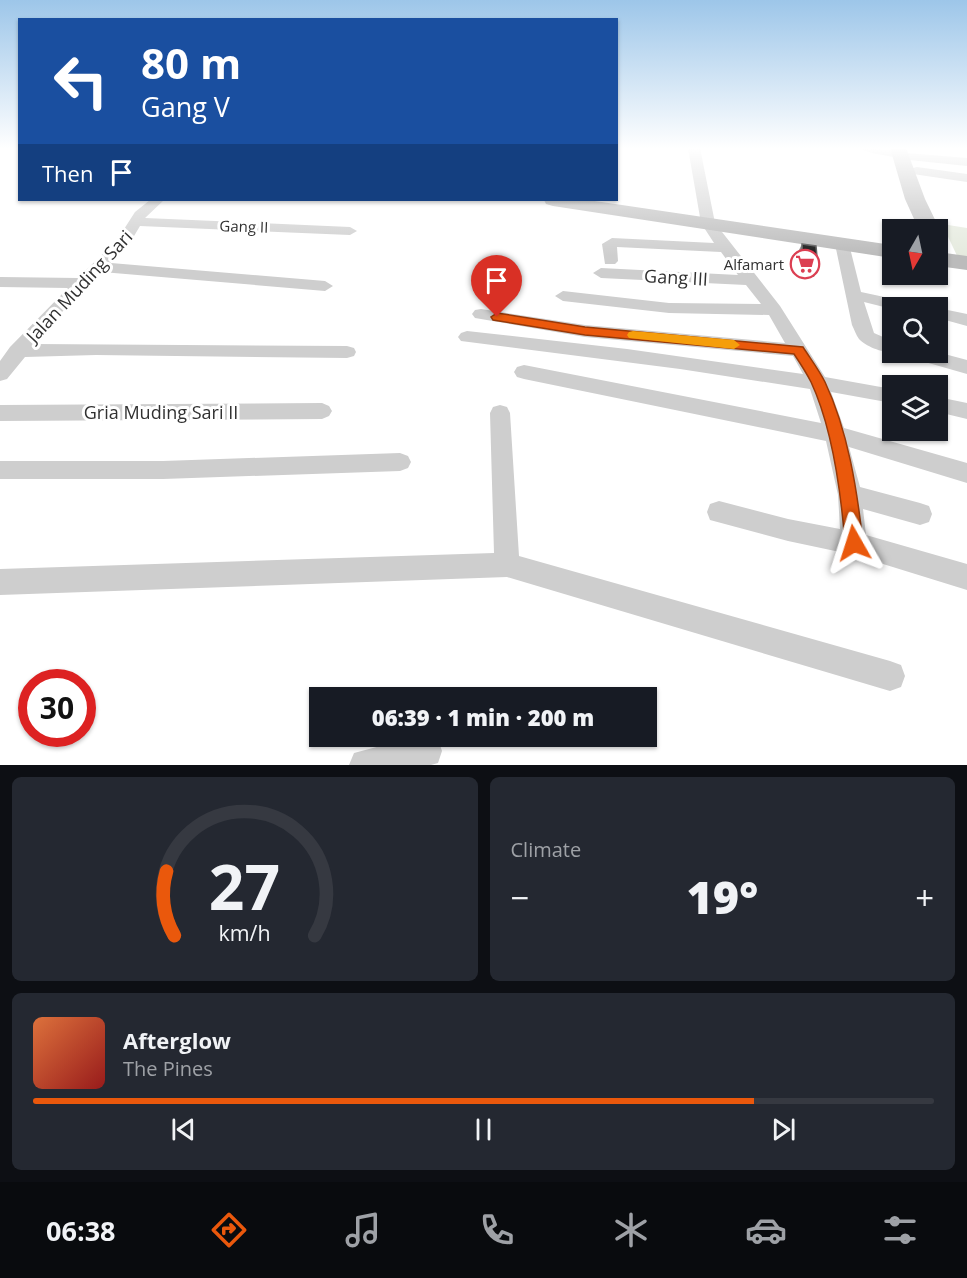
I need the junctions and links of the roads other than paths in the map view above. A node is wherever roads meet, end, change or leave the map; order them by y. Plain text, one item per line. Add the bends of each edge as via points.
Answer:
1 (701, 184) edge
2 (910, 184) edge
3 (156, 201) edge
4 (565, 201) edge
5 (925, 219) edge
6 (138, 222) junction
7 (708, 223) junction
8 (350, 231) dead end
9 (842, 244) junction
10 (725, 248) junction
11 (882, 250) edge
12 (948, 258) edge
13 (967, 263) edge
14 (100, 267) junction
15 (750, 280) junction
16 (0, 282) edge
17 (83, 283) junction
18 (325, 286) dead end
19 (854, 295) junction
20 (563, 296) dead end
21 (882, 301) edge
22 (774, 310) junction
23 (481, 314) dead end
24 (948, 315) edge
25 (967, 320) edge
26 (467, 337) dead end
27 (882, 344) edge
28 (798, 350) junction
29 (17, 351) junction
30 (347, 352) dead end
31 (948, 362) edge
32 (967, 367) edge
33 (524, 372) dead end
34 (0, 374) edge
35 (818, 382) junction
36 (882, 394) edge
37 (948, 407) edge
38 (322, 411) dead end
39 (967, 411) edge
40 (0, 413) edge
41 (500, 413) dead end
42 (835, 434) junction
43 (400, 462) dead end
44 (0, 470) edge
45 (967, 473) edge
46 (850, 495) junction
47 (719, 512) dead end
48 (920, 514) dead end
49 (854, 543) junction
50 (507, 565) junction
51 (967, 577) edge
52 (0, 582) edge
53 (890, 676) dead end
54 (426, 751) dead end
55 (366, 765) edge

1 - 7 street
2 - 5 main road
3 - 6 street, Jalan Muding Sari via 140,215
4 - 7 main road
6 - 8 street, Gang II
6 - 14 street, Jalan Muding Sari
7 - 9 main road
7 - 10 street
9 - 11 main road
9 - 19 street
10 - 15 street
10 - 15 street, Gang III via 612,242 606,267
12 - 13 main road
14 - 17 street, Jalan Muding Sari
14 - 18 street
15 - 22 street
16 - 17 street
17 - 29 street, Jalan Muding Sari
19 - 21 street
19 - 27 street via 867,337
20 - 22 street via 669,308
22 - 28 street
23 - 28 street via 585,331
24 - 25 street
26 - 35 street
28 - 35 street
29 - 30 street
29 - 34 street, Jalan Muding Sari
31 - 32 street
33 - 42 street
35 - 36 street
35 - 42 street
37 - 39 street
38 - 40 street, Gria Muding Sari II
41 - 50 street
42 - 45 street
42 - 46 street
43 - 44 street via 210,469
46 - 48 street
46 - 49 street
47 - 49 street
49 - 51 street
50 - 52 street
50 - 53 street
54 - 55 street

